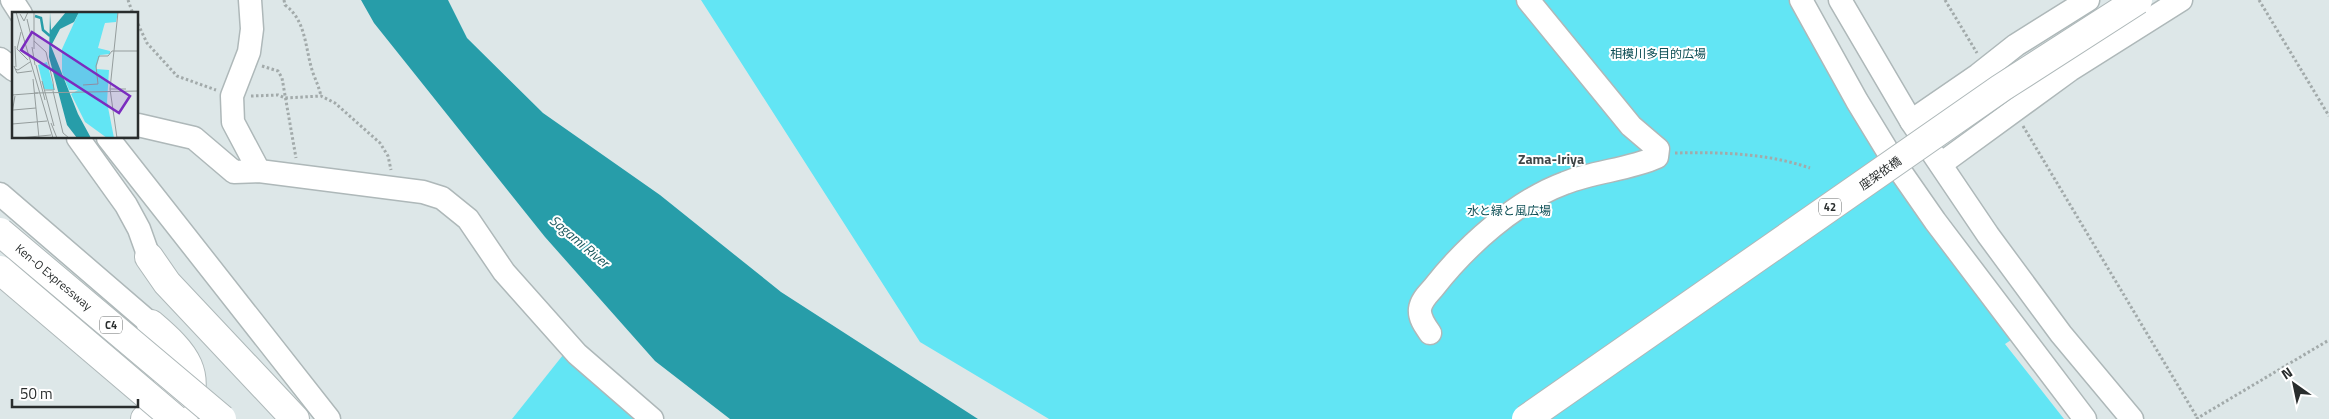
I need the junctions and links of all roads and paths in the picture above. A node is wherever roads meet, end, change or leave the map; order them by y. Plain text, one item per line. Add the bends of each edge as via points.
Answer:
1 (12, 0) edge
2 (128, 0) edge
3 (250, 0) edge
4 (284, 0) edge
5 (1528, 0) edge
6 (1801, 0) edge
7 (1840, 0) edge
8 (2088, 0) edge
9 (2138, 0) edge
10 (2181, 0) edge
11 (2259, 0) edge
12 (20, 12) edge
13 (132, 12) edge
14 (139, 26) edge
15 (0, 59) edge
16 (243, 67) junction
17 (12, 68) edge
18 (232, 96) junction
19 (321, 96) junction
20 (286, 98) junction
21 (2014, 109) junction
22 (2329, 116) edge
23 (1911, 121) junction
24 (139, 125) edge
25 (79, 139) edge
26 (109, 139) edge
27 (1657, 153) junction
28 (1941, 164) junction
29 (1810, 168) dead end
30 (259, 171) junction
31 (299, 176) junction
32 (396, 188) junction
33 (0, 194) edge
34 (0, 232) edge
35 (149, 257) joint
36 (0, 270) edge
37 (151, 324) junction
38 (1430, 333) dead end
39 (2329, 340) edge
40 (145, 419) edge
41 (175, 419) edge
42 (182, 419) edge
43 (222, 419) edge
44 (296, 419) edge
45 (329, 419) edge
46 (652, 419) edge
47 (1526, 419) edge
48 (2085, 419) edge
49 (2132, 419) edge
50 (2197, 419) edge

1 - 12 street
2 - 13 path
3 - 16 street via 252,29
4 - 19 path via 306,39
5 - 27 street via 1631,126 1658,149
6 - 48 street via 1896,165
7 - 23 street
8 - 23 street via 2016,45
9 - 47 main road, 座架依橋 / 42, bridge via 1993,94
10 - 21 street
11 - 22 path
14 - 18 path via 147,43 177,76
15 - 17 street
16 - 18 street
16 - 20 path via 260,66 278,71
18 - 20 path via 278,95
18 - 30 street via 233,122
19 - 20 path
19 - 32 path via 335,103 380,143 388,156
20 - 31 path
21 - 28 street
21 - 50 path
23 - 28 street
24 - 30 street via 194,138 234,172
25 - 35 street via 126,205
26 - 45 street
27 - 29 path via 1750,155
27 - 38 street via 1657,157 1644,163 1564,183 1531,200 1486,233 1458,259 1422,303 1420,316
28 - 49 street via 1988,235 2061,334
30 - 31 street
31 - 32 street
32 - 46 street via 442,198 456,207 468,219 504,272 577,354
33 - 37 street
34 - 43 main road, Ken-O Expressway / C4, bridge
35 - 44 main road via 167,283
36 - 41 main road, C4, bridge
37 - 40 main road via 165,343 171,367 164,396
37 - 42 main road via 182,353 192,374 192,386
39 - 50 path

